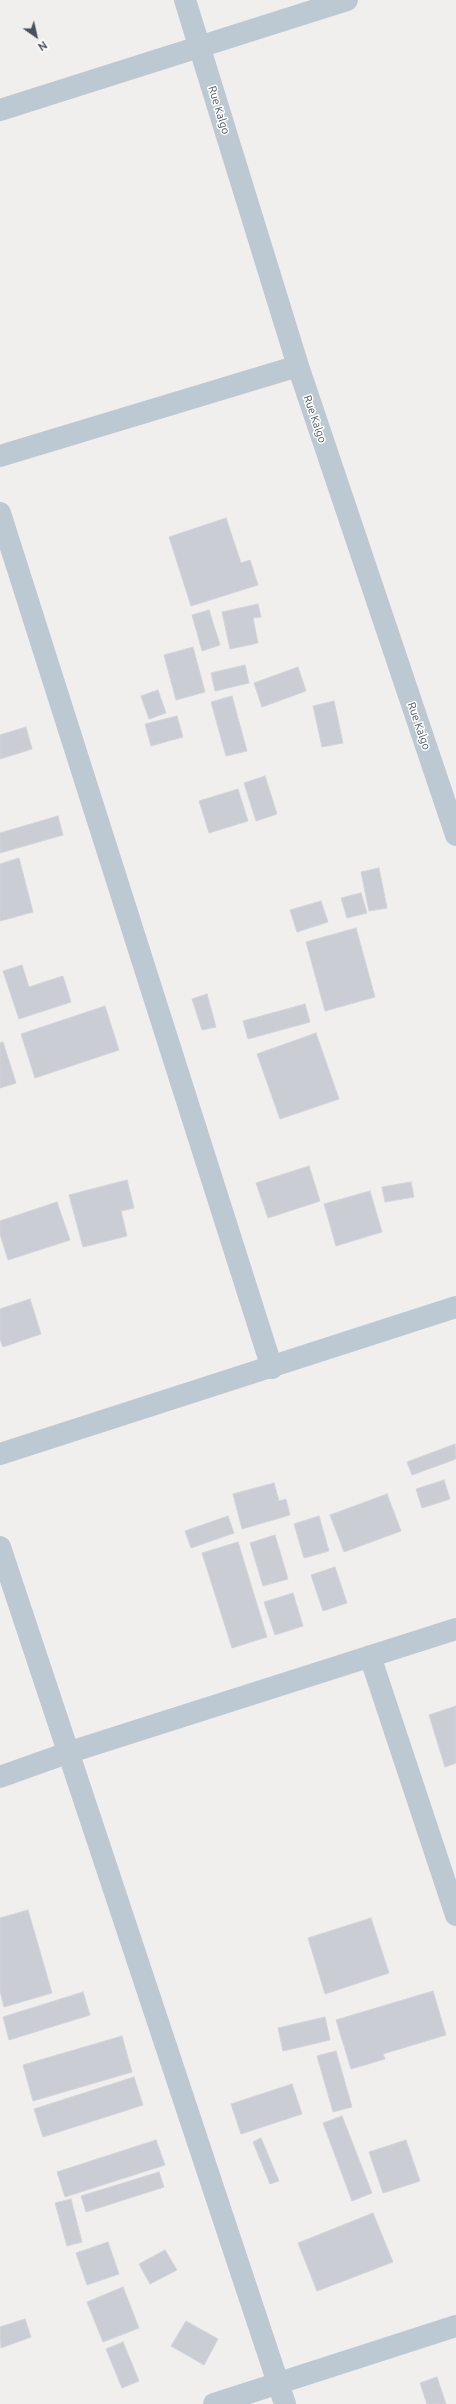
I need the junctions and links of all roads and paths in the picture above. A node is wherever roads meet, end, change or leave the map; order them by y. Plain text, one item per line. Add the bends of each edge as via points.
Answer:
1 (184, 0) edge
2 (347, 0) edge
3 (199, 47) junction
4 (0, 110) edge
5 (298, 366) junction
6 (0, 456) edge
7 (0, 513) edge
8 (456, 835) edge
9 (456, 1307) edge
10 (272, 1368) junction
11 (0, 1454) edge
12 (0, 1547) edge
13 (456, 1629) edge
14 (370, 1656) junction
15 (67, 1753) junction
16 (0, 1777) edge
17 (456, 1915) edge
18 (456, 2326) edge
19 (282, 2394) edge
20 (214, 2404) edge

1 - 3 street, Rue Kalgo
2 - 3 street
3 - 4 street
3 - 5 street, Rue Kalgo
5 - 6 street
5 - 8 street, Rue Kalgo
7 - 10 street
9 - 10 street
10 - 11 street
12 - 15 street
13 - 14 street
14 - 15 street
14 - 17 street
15 - 16 street
15 - 19 street
18 - 19 street
19 - 20 street

